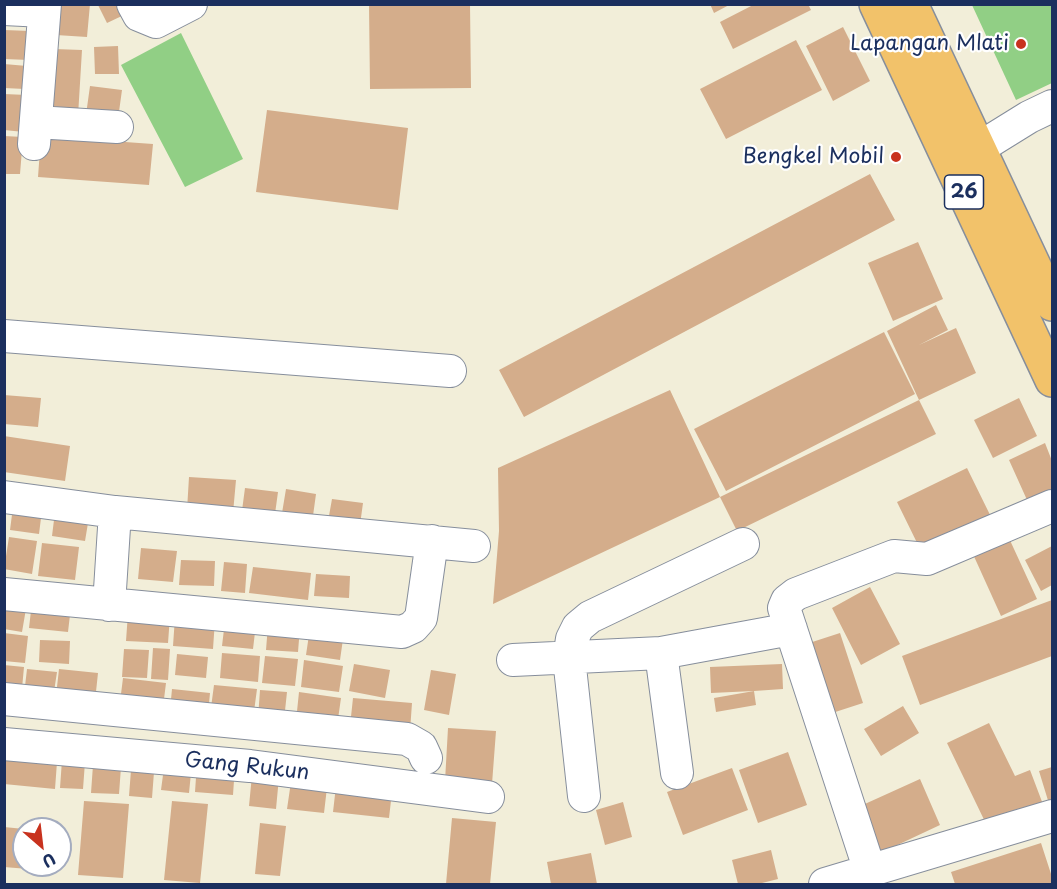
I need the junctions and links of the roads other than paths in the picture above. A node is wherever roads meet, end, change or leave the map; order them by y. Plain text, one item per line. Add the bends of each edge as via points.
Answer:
1 (133, 4) edge
2 (191, 4) edge
3 (876, 4) edge
4 (911, 4) edge
5 (44, 8) edge
6 (4, 9) edge
7 (1053, 105) edge
8 (117, 127) dead end
9 (979, 148) junction
10 (1053, 304) edge
11 (4, 336) edge
12 (450, 371) dead end
13 (1053, 380) edge
14 (4, 497) edge
15 (1053, 506) edge
16 (115, 512) junction
17 (432, 541) junction
18 (743, 544) dead end
19 (474, 546) dead end
20 (4, 594) edge
21 (109, 605) junction
22 (791, 629) junction
23 (661, 653) junction
24 (569, 658) junction
25 (513, 660) dead end
26 (4, 699) edge
27 (4, 744) edge
28 (426, 758) dead end
29 (677, 774) dead end
30 (488, 796) dead end
31 (584, 796) dead end
32 (1053, 816) edge
33 (870, 871) junction
34 (825, 885) edge

1 - 2 street via 139,15 156,22
3 - 13 highway, 26
4 - 9 highway, 26
5 - 6 street
5 - 8 street via 35,133
7 - 9 street
9 - 10 highway, 26
11 - 12 street
14 - 16 street
15 - 22 street via 927,559 894,556 796,594 786,601 784,608
16 - 17 street
16 - 21 street
17 - 19 street
17 - 21 street via 421,618 402,632
18 - 24 street via 590,617 578,627
20 - 21 street
22 - 23 street
22 - 33 street
23 - 24 street
23 - 29 street
24 - 25 street
24 - 31 street
26 - 28 street via 407,739 421,747
27 - 30 street, Gang Rukun via 250,766
32 - 33 street
33 - 34 street

